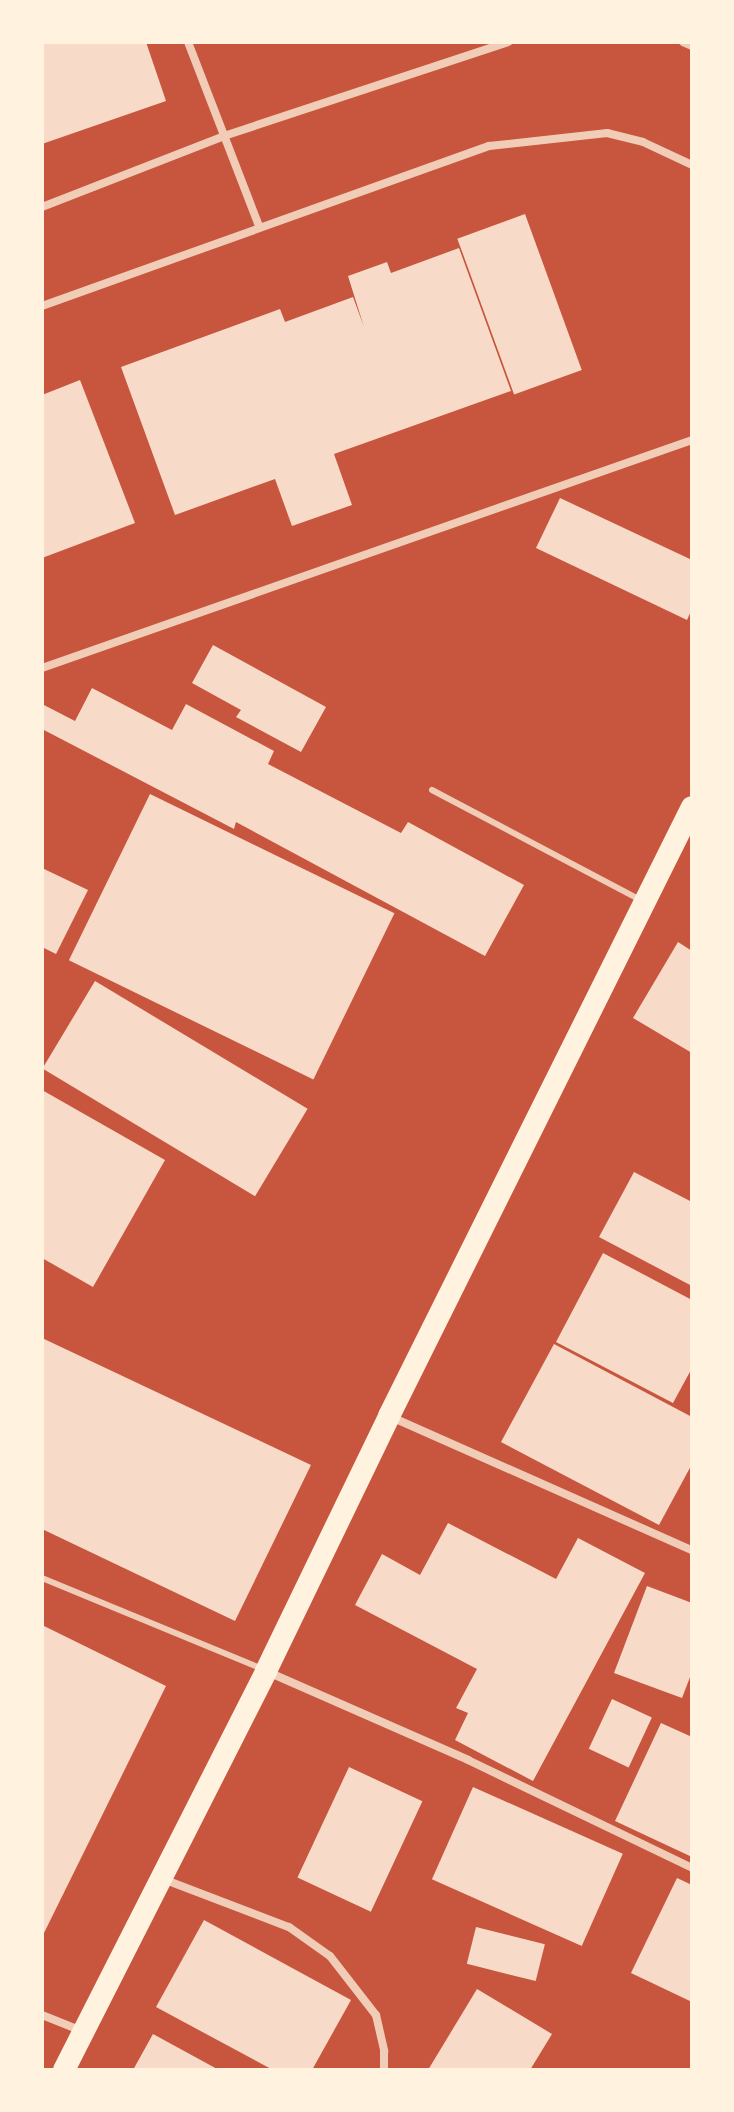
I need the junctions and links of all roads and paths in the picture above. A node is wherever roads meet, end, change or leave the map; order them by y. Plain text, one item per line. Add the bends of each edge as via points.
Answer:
1 (188, 42) edge
2 (509, 42) edge
3 (683, 42) edge
4 (692, 46) edge
5 (224, 136) junction
6 (692, 165) edge
7 (42, 207) edge
8 (259, 226) junction
9 (42, 306) edge
10 (692, 440) edge
11 (42, 668) edge
12 (432, 790) dead end
13 (692, 807) edge
14 (642, 901) junction
15 (389, 1416) junction
16 (692, 1550) edge
17 (42, 1578) edge
18 (266, 1671) junction
19 (692, 1868) edge
20 (162, 1878) junction
21 (42, 2015) edge
22 (84, 2032) junction
23 (64, 2070) edge
24 (384, 2070) edge

1 - 5 street
2 - 5 street
3 - 4 street
5 - 7 street
5 - 8 street
6 - 8 street via 643,142 607,133 489,146
8 - 9 street
10 - 11 street
12 - 14 lane
13 - 14 highway
14 - 15 highway
15 - 16 street
15 - 18 highway
17 - 18 lane
18 - 19 street via 468,1760
18 - 20 highway
20 - 22 highway
20 - 24 street via 289,1927 330,1956 376,2015
21 - 22 street
22 - 23 highway

